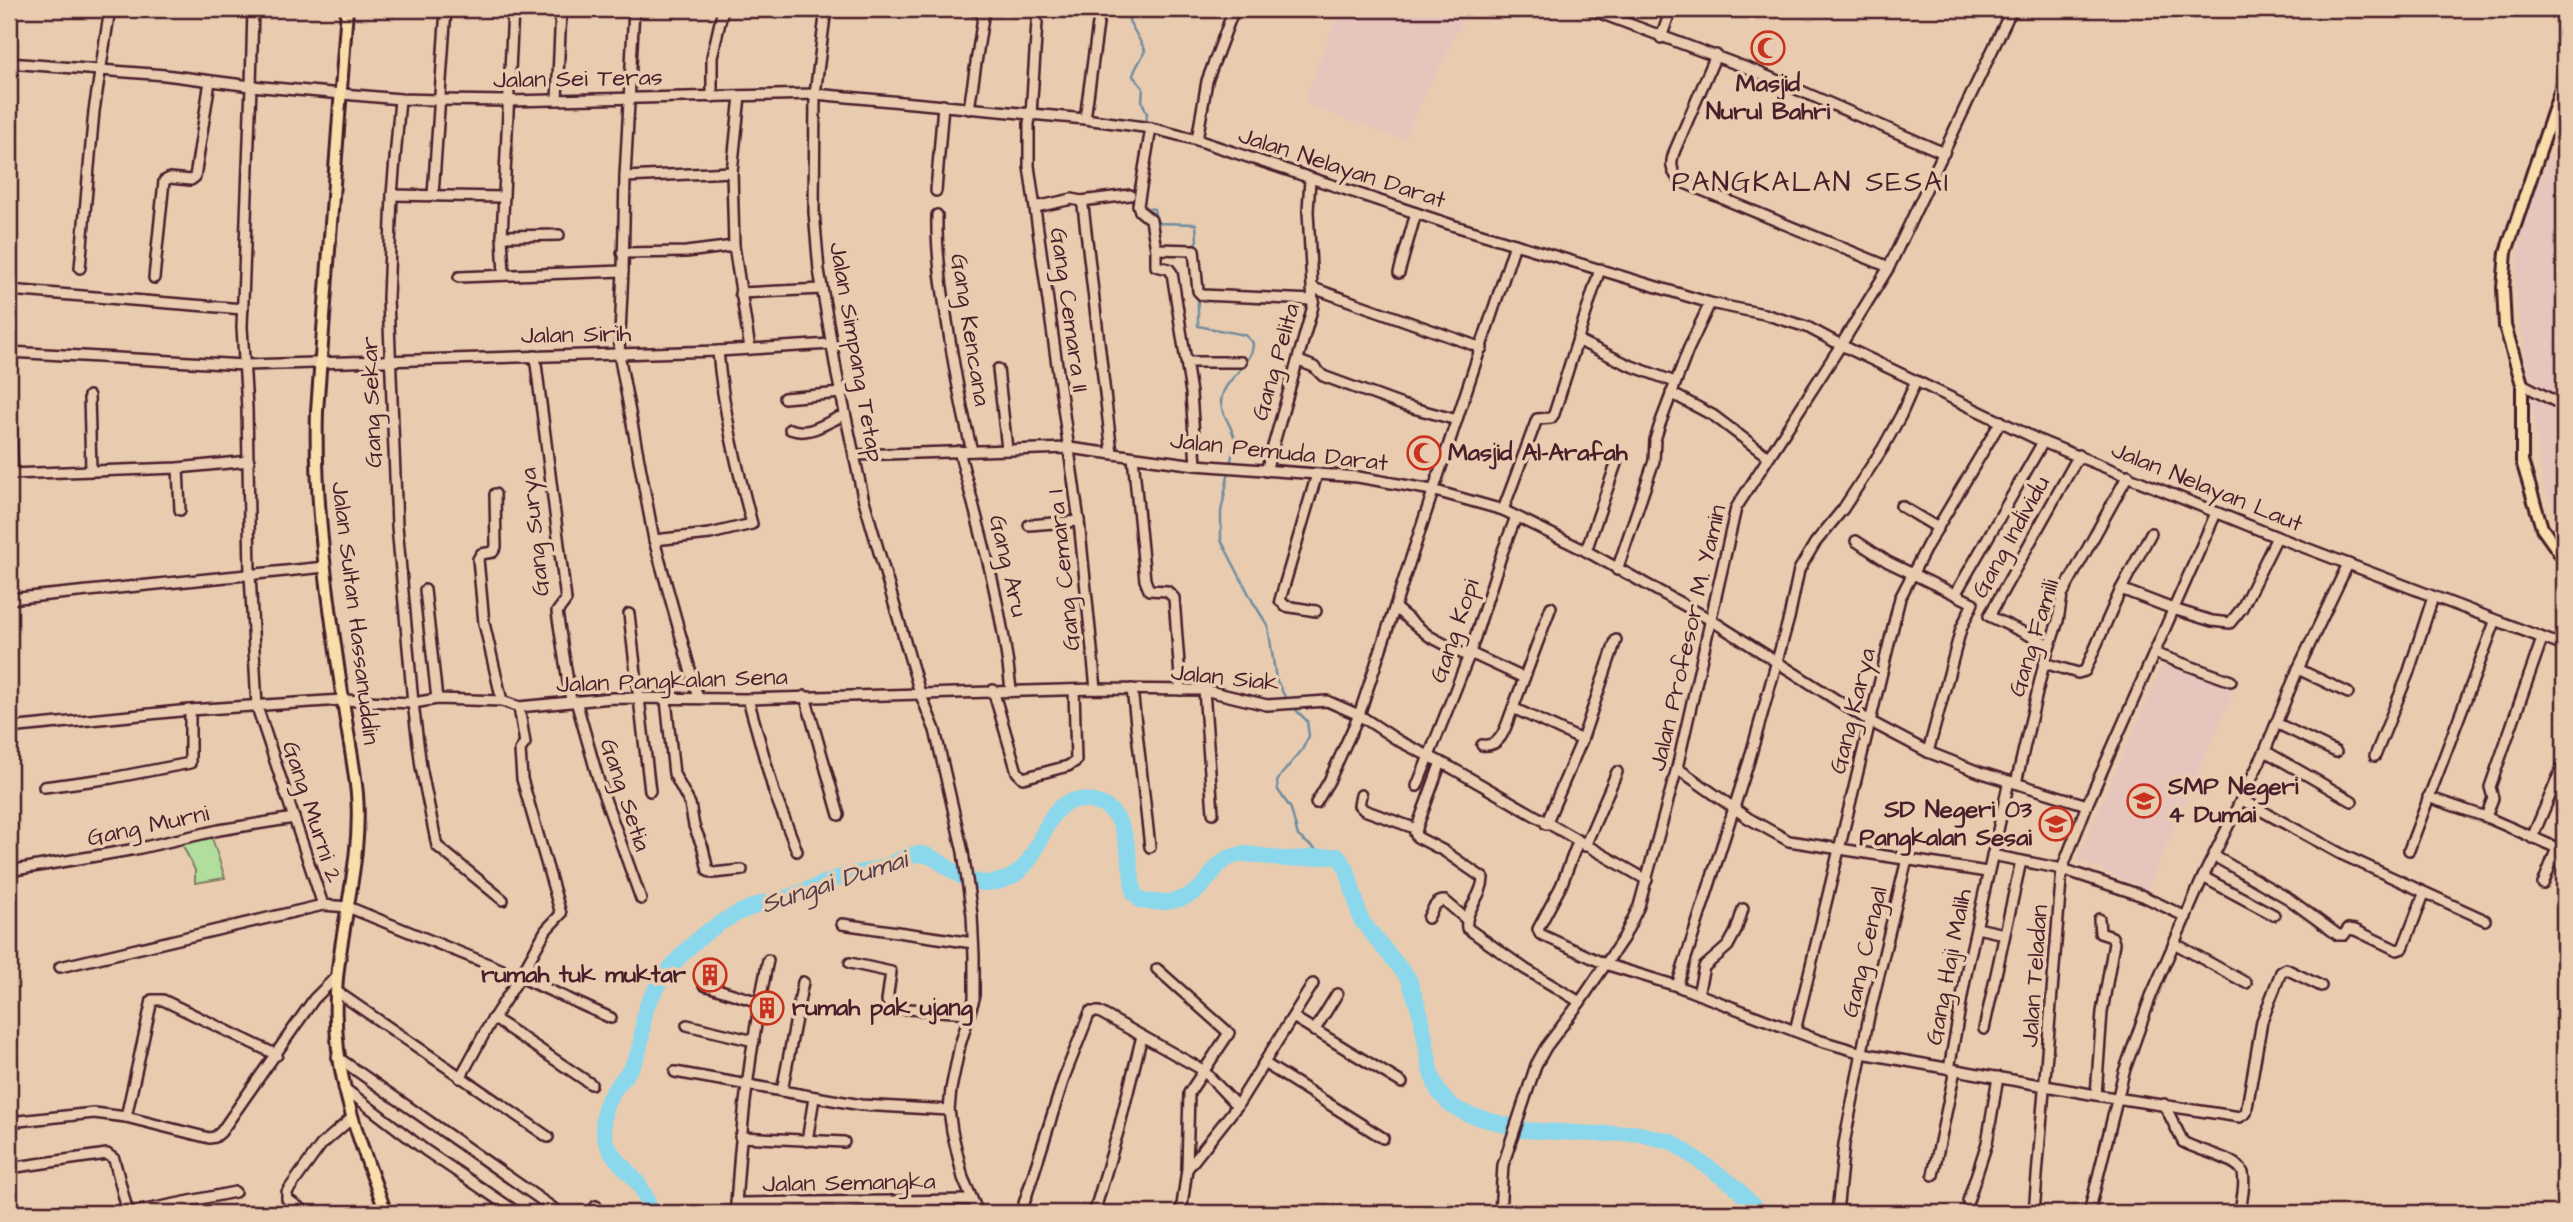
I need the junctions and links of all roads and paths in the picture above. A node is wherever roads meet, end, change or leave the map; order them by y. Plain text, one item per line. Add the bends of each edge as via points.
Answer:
1 (110, 9) edge
2 (253, 9) edge
3 (347, 9) edge
4 (446, 9) edge
5 (513, 9) edge
6 (561, 9) edge
7 (634, 9) edge
8 (723, 9) edge
9 (826, 9) edge
10 (968, 9) edge
11 (1100, 9) edge
12 (1234, 9) edge
13 (1589, 9) edge
14 (1671, 9) edge
15 (2012, 9) edge
16 (1037, 22) dead end
17 (1661, 38) junction
18 (1716, 55) junction
19 (9, 63) edge
20 (100, 69) junction
21 (2564, 80) edge
22 (210, 81) junction
23 (251, 86) junction
24 (342, 94) junction
25 (815, 94) junction
26 (740, 96) junction
27 (712, 97) junction
28 (631, 98) junction
29 (400, 99) junction
30 (440, 100) junction
31 (557, 100) junction
32 (509, 101) junction
33 (943, 105) junction
34 (969, 109) junction
35 (1031, 114) junction
36 (1085, 119) junction
37 (1150, 127) junction
38 (1197, 140) junction
39 (1944, 153) junction
40 (732, 172) junction
41 (625, 177) junction
42 (1310, 179) junction
43 (936, 191) dead end
44 (392, 195) junction
45 (433, 195) junction
46 (1130, 195) dead end
47 (504, 197) junction
48 (1081, 201) junction
49 (1036, 207) junction
50 (1416, 213) junction
51 (937, 215) dead end
52 (559, 235) dead end
53 (502, 236) junction
54 (1516, 244) junction
55 (734, 246) junction
56 (1156, 249) junction
57 (622, 253) junction
58 (1889, 267) junction
59 (80, 268) dead end
60 (1600, 269) junction
61 (623, 271) junction
62 (1399, 273) dead end
63 (504, 275) junction
64 (459, 277) dead end
65 (154, 278) dead end
66 (1313, 288) junction
67 (822, 289) junction
68 (9, 290) edge
69 (740, 293) junction
70 (1314, 300) junction
71 (1710, 303) junction
72 (243, 309) junction
73 (1579, 341) junction
74 (831, 344) junction
75 (1841, 345) junction
76 (1482, 348) junction
77 (750, 349) junction
78 (718, 351) junction
79 (9, 352) edge
80 (619, 354) junction
81 (535, 356) junction
82 (390, 359) junction
83 (1299, 361) junction
84 (322, 362) junction
85 (1187, 362) junction
86 (1241, 362) dead end
87 (244, 365) junction
88 (998, 369) dead end
89 (1916, 381) junction
90 (1675, 382) junction
91 (2522, 384) junction
92 (841, 393) junction
93 (1671, 393) junction
94 (89, 396) dead end
95 (784, 398) dead end
96 (2564, 406) edge
97 (845, 415) junction
98 (10, 420) edge
99 (1457, 420) junction
100 (2001, 421) junction
101 (790, 429) dead end
102 (2043, 442) junction
103 (1069, 448) junction
104 (1007, 449) junction
105 (959, 451) junction
106 (972, 451) junction
107 (1112, 453) junction
108 (854, 455) junction
109 (2079, 455) junction
110 (1768, 456) junction
111 (1133, 457) junction
112 (1618, 458) dead end
113 (249, 461) junction
114 (1196, 465) junction
115 (178, 468) junction
116 (92, 470) junction
117 (1266, 471) junction
118 (11, 474) edge
119 (1317, 474) junction
120 (2128, 475) junction
121 (1432, 490) junction
122 (495, 494) dead end
123 (1901, 506) dead end
124 (180, 510) dead end
125 (1503, 510) junction
126 (2216, 513) junction
127 (1516, 517) junction
128 (1079, 521) junction
129 (1029, 525) dead end
130 (1938, 528) junction
131 (2151, 533) dead end
132 (2277, 537) junction
133 (654, 540) junction
134 (1856, 541) dead end
135 (1586, 551) junction
136 (2564, 559) edge
137 (2348, 564) junction
138 (325, 566) junction
139 (1617, 570) junction
140 (1912, 573) junction
141 (250, 574) junction
142 (2121, 589) junction
143 (425, 590) dead end
144 (1956, 593) junction
145 (2433, 597) junction
146 (9, 599) edge
147 (1551, 607) dead end
148 (1395, 608) junction
149 (2173, 609) junction
150 (1317, 611) dead end
151 (629, 614) dead end
152 (1711, 620) junction
153 (2496, 622) junction
154 (2542, 639) junction
155 (1616, 640) dead end
156 (2050, 645) junction
157 (2564, 646) edge
158 (2154, 653) junction
159 (1469, 655) junction
160 (1776, 663) junction
161 (2044, 663) junction
162 (2298, 669) junction
163 (1524, 678) junction
164 (2231, 681) dead end
165 (1096, 689) junction
166 (993, 690) junction
167 (1011, 690) junction
168 (1074, 690) junction
169 (1132, 690) junction
170 (1181, 690) junction
171 (1204, 690) junction
172 (920, 693) junction
173 (2348, 693) dead end
174 (805, 696) junction
175 (639, 698) junction
176 (698, 698) junction
177 (437, 699) junction
178 (748, 699) junction
179 (342, 700) junction
180 (666, 700) junction
181 (502, 701) junction
182 (574, 701) junction
183 (413, 703) junction
184 (257, 707) junction
185 (519, 707) junction
186 (1513, 708) junction
187 (190, 710) junction
188 (1359, 715) junction
189 (1871, 722) junction
190 (2276, 723) junction
191 (9, 728) edge
192 (1582, 740) junction
193 (1482, 745) dead end
194 (2265, 751) junction
195 (1928, 752) junction
196 (2336, 752) dead end
197 (2375, 756) dead end
198 (1428, 757) junction
199 (1441, 762) junction
200 (2564, 762) edge
201 (1677, 768) junction
202 (1617, 772) dead end
203 (2013, 782) junction
204 (1417, 786) dead end
205 (44, 787) dead end
206 (650, 790) dead end
207 (1361, 795) dead end
208 (2428, 797) junction
209 (2242, 800) junction
210 (2352, 801) dead end
211 (1316, 803) dead end
212 (2087, 805) junction
213 (1732, 806) junction
214 (1213, 813) dead end
215 (839, 815) dead end
216 (2486, 817) junction
217 (294, 818) junction
218 (1546, 824) junction
219 (1417, 829) junction
220 (2532, 838) junction
221 (1582, 844) junction
222 (1150, 847) dead end
223 (1838, 847) junction
224 (2409, 850) dead end
225 (797, 851) dead end
226 (2561, 851) edge
227 (1992, 855) junction
228 (2214, 856) junction
229 (1907, 859) junction
230 (2021, 862) junction
231 (2062, 869) junction
232 (742, 870) dead end
233 (9, 871) edge
234 (1987, 872) junction
235 (2203, 877) junction
236 (1647, 880) junction
237 (2543, 884) dead end
238 (2424, 894) junction
239 (641, 899) dead end
240 (503, 900) dead end
241 (323, 905) junction
242 (348, 907) junction
243 (1743, 909) dead end
244 (2274, 915) dead end
245 (2186, 917) junction
246 (1428, 918) dead end
247 (1466, 919) junction
248 (2099, 919) dead end
249 (2485, 920) dead end
250 (842, 924) dead end
251 (1977, 928) junction
252 (2004, 934) junction
253 (973, 943) junction
254 (2174, 943) junction
255 (768, 960) dead end
256 (850, 963) dead end
257 (1605, 964) junction
258 (60, 967) dead end
259 (1157, 969) dead end
260 (337, 976) junction
261 (520, 977) junction
262 (803, 982) dead end
263 (2246, 983) dead end
264 (1313, 984) dead end
265 (704, 985) dead end
266 (1677, 986) junction
267 (2321, 986) dead end
268 (336, 991) junction
269 (1337, 994) dead end
270 (1698, 994) junction
271 (759, 1002) junction
272 (1580, 1002) junction
273 (969, 1013) junction
274 (1293, 1017) junction
275 (493, 1018) junction
276 (611, 1018) dead end
277 (687, 1026) dead end
278 (1984, 1029) dead end
279 (1314, 1031) junction
280 (1795, 1031) junction
281 (1142, 1035) junction
282 (754, 1041) junction
283 (1862, 1054) junction
284 (277, 1055) junction
285 (337, 1057) junction
286 (1264, 1063) junction
287 (1203, 1070) junction
288 (1952, 1070) junction
289 (675, 1072) dead end
290 (1998, 1077) junction
291 (460, 1078) junction
292 (1402, 1083) dead end
293 (592, 1084) dead end
294 (749, 1086) junction
295 (2046, 1087) junction
296 (344, 1088) junction
297 (782, 1091) junction
298 (2096, 1095) junction
299 (814, 1098) junction
300 (2117, 1098) junction
301 (2164, 1104) junction
302 (1237, 1106) junction
303 (949, 1110) junction
304 (126, 1117) junction
305 (352, 1118) junction
306 (9, 1122) edge
307 (740, 1137) junction
308 (548, 1138) dead end
309 (1383, 1138) dead end
310 (807, 1141) junction
311 (844, 1142) dead end
312 (9, 1168) edge
313 (1187, 1169) junction
314 (1933, 1175) dead end
315 (235, 1192) dead end
316 (966, 1201) junction
317 (1968, 1201) dead end
318 (736, 1209) edge
319 (549, 1210) edge
320 (129, 1213) edge
321 (307, 1213) edge
322 (386, 1213) edge
323 (518, 1213) edge
324 (560, 1213) edge
325 (961, 1213) edge
326 (978, 1213) edge
327 (1021, 1213) edge
328 (1094, 1213) edge
329 (1181, 1213) edge
330 (1500, 1213) edge
331 (1838, 1213) edge
332 (2034, 1213) edge
333 (2089, 1213) edge
334 (2240, 1213) edge

1 - 20 street
2 - 23 street, Gang Murni 2
3 - 24 main road, Jalan Sultan Hassanuddin
4 - 30 street
5 - 32 street
6 - 31 street
7 - 28 street
8 - 27 street via 712,57
9 - 25 street, Jalan Simpang Tetap
10 - 34 street via 981,11 984,17
11 - 36 street
12 - 38 street via 1212,63
13 - 17 street
14 - 17 street
15 - 39 street, Jalan Profesor M. Yamin
16 - 35 street, Gang Cemara II
17 - 18 street
18 - 39 street
18 - 58 street via 1672,158 1674,175 1679,181
19 - 20 street, Jalan Sei Teras
20 - 22 street, Jalan Sei Teras
20 - 59 street
21 - 91 main road via 2505,265 2505,326
22 - 23 street, Jalan Sei Teras
22 - 65 street via 195,177 164,181
23 - 24 street, Jalan Sei Teras
23 - 72 street, Gang Murni 2
24 - 29 street, Jalan Sei Teras
24 - 84 main road, Jalan Sultan Hassanuddin
25 - 26 street, Jalan Sei Teras
25 - 33 street, Jalan Nelayan Darat
25 - 67 street, Jalan Simpang Tetap via 814,212
26 - 27 street, Jalan Sei Teras
26 - 40 street
27 - 28 street, Jalan Sei Teras
28 - 31 street, Jalan Sei Teras
28 - 41 street
29 - 30 street, Jalan Sei Teras
29 - 44 street, Gang Sekar
30 - 32 street, Jalan Sei Teras
30 - 45 street
31 - 32 street, Jalan Sei Teras
32 - 47 street
33 - 34 street, Jalan Nelayan Darat
33 - 43 street
34 - 35 street, Jalan Nelayan Darat
35 - 36 street, Jalan Nelayan Darat
35 - 49 street, Gang Cemara II via 1028,150
36 - 37 street, Jalan Nelayan Darat
37 - 38 street, Jalan Nelayan Darat
37 - 56 street via 1138,207 1150,217
38 - 42 street, Jalan Nelayan Darat
39 - 58 street, Jalan Profesor M. Yamin
40 - 41 street
40 - 55 street
41 - 57 street
42 - 50 street, Jalan Nelayan Darat
42 - 66 street, Gang Pelita via 1307,211
44 - 45 street
44 - 82 street, Gang Sekar
45 - 47 street
46 - 48 street
47 - 53 street
48 - 49 street
48 - 107 street
49 - 103 street, Gang Cemara II
50 - 54 street, Jalan Nelayan Darat
50 - 62 street
51 - 106 street, Gang Kencana via 941,281
52 - 53 street
53 - 63 street
54 - 60 street, Jalan Nelayan Darat
54 - 76 street
55 - 57 street
55 - 69 street
56 - 70 street via 1195,251 1198,291 1205,296
56 - 85 street via 1157,268 1171,271
57 - 61 street
58 - 75 street, Jalan Profesor M. Yamin
60 - 71 street, Jalan Nelayan Darat
60 - 73 street
61 - 63 street
61 - 80 street
63 - 64 street
66 - 70 street, Gang Pelita
66 - 76 street
67 - 69 street
67 - 74 street, Jalan Simpang Tetap
68 - 72 street
69 - 77 street
70 - 83 street, Gang Pelita
71 - 75 street, Jalan Nelayan Darat via 1798,324
71 - 90 street
72 - 87 street, Gang Murni 2
73 - 90 street
73 - 125 street via 1554,414 1536,419
74 - 77 street, Jalan Sirih
74 - 92 street, Jalan Simpang Tetap
75 - 89 street, Jalan Nelayan Laut
75 - 110 street, Jalan Profesor M. Yamin
76 - 99 street
77 - 78 street, Jalan Sirih
78 - 80 street, Jalan Sirih
78 - 133 street via 735,458 752,524
79 - 87 street, Jalan Sirih
80 - 81 street, Jalan Sirih
80 - 133 street
81 - 82 street, Jalan Sirih
81 - 182 street, Gang Surya via 566,600 557,612
82 - 84 street, Jalan Sirih
82 - 183 street, Gang Sekar via 397,526
83 - 99 street via 1323,376
83 - 117 street, Gang Pelita
84 - 87 street, Jalan Sirih
84 - 138 main road, Jalan Sultan Hassanuddin via 316,447
85 - 86 street
85 - 114 street
87 - 113 street, Gang Murni 2
88 - 104 street
89 - 100 street, Jalan Nelayan Laut
89 - 160 street via 1883,448 1799,570
90 - 93 street
91 - 96 street
91 - 136 main road via 2524,471 2542,528
92 - 95 street
92 - 97 street, Jalan Simpang Tetap
93 - 110 street via 1714,416
93 - 139 street via 1656,435 1654,461
94 - 116 street
97 - 101 street via 814,430
97 - 108 street, Jalan Simpang Tetap
98 - 118 street
99 - 121 street
100 - 102 street, Jalan Nelayan Laut
100 - 130 street, Gang Karya
102 - 109 street, Jalan Nelayan Laut
102 - 144 street
103 - 104 street, Jalan Pemuda Darat
103 - 107 street, Jalan Pemuda Darat
103 - 128 street, Gang Cemara I
104 - 106 street, Jalan Pemuda Darat
105 - 106 street, Jalan Pemuda Darat
105 - 108 street, Jalan Pemuda Darat
105 - 167 street, Gang Aru via 996,595
107 - 111 street, Jalan Pemuda Darat
108 - 172 street, Jalan Simpang Tetap
109 - 120 street, Jalan Nelayan Laut
109 - 156 street, Gang Individu via 1989,616
110 - 152 street, Jalan Profesor M. Yamin via 1733,516
111 - 114 street, Jalan Pemuda Darat
111 - 170 street via 1145,580 1149,590 1167,591 1174,598
112 - 135 street
113 - 115 street
113 - 141 street, Gang Murni 2
114 - 117 street, Jalan Pemuda Darat
115 - 116 street
115 - 124 street
116 - 118 street
117 - 119 street, Jalan Pemuda Darat
119 - 121 street, Jalan Pemuda Darat
119 - 150 street via 1280,600 1285,606
120 - 126 street, Jalan Nelayan Laut
120 - 156 street, Gang Famili via 2062,595
121 - 125 street, Jalan Pemuda Darat
121 - 148 street
122 - 181 street via 496,547 478,559 484,623
123 - 130 street
125 - 127 street, Jalan Pemuda Darat
126 - 132 street, Jalan Nelayan Laut
126 - 149 street, Jalan Teladan
127 - 135 street, Jalan Pemuda Darat
127 - 159 street, Gang Kopi
128 - 129 street
128 - 165 street, Gang Cemara I
130 - 140 street, Gang Karya
131 - 142 street
132 - 137 street, Jalan Nelayan Laut
132 - 149 street via 2234,620 2224,623
133 - 176 street
134 - 140 street
135 - 139 street, Jalan Pemuda Darat
137 - 145 street, Jalan Nelayan Laut
137 - 162 street
138 - 141 street
138 - 179 main road, Jalan Sultan Hassanuddin
139 - 152 street, Jalan Pemuda Darat
140 - 144 street
140 - 189 street, Gang Karya via 1897,608
141 - 146 street
141 - 184 street, Gang Murni 2
142 - 149 street
142 - 161 street via 2085,671
143 - 177 street
144 - 195 street via 1973,606 1961,629
145 - 153 street, Jalan Nelayan Laut
145 - 197 street
147 - 163 street
148 - 159 street via 1429,636
148 - 188 street
149 - 158 street, Jalan Teladan
151 - 175 street
152 - 160 street, Jalan Pemuda Darat
152 - 201 street, Jalan Profesor M. Yamin
153 - 154 street, Jalan Nelayan Laut
153 - 208 street
154 - 157 street, Jalan Nelayan Laut
154 - 216 street via 2490,787 2493,798
155 - 192 street
156 - 161 street, Gang Famili
158 - 164 street
158 - 212 street, Jalan Teladan
159 - 163 street
159 - 198 street, Gang Kopi
160 - 189 street, Jalan Pemuda Darat
160 - 213 street
161 - 203 street, Gang Famili
162 - 173 street
162 - 190 street
163 - 186 street
165 - 168 street, Jalan Siak
165 - 169 street, Jalan Siak
166 - 167 street, Jalan Siak
166 - 168 street via 1017,772 1023,778 1076,761
166 - 172 street, Jalan Siak
167 - 168 street, Jalan Siak
169 - 170 street, Jalan Siak
169 - 222 street
170 - 171 street, Jalan Siak
171 - 188 street, Jalan Siak via 1267,705 1335,702
171 - 214 street
172 - 174 street, Jalan Pangkalan Sena
172 - 253 street, Jalan Simpang Tetap via 935,730 963,852
174 - 178 street, Jalan Pangkalan Sena
174 - 215 street
175 - 180 street, Jalan Pangkalan Sena
175 - 182 street, Jalan Pangkalan Sena
175 - 206 street
176 - 178 street, Jalan Pangkalan Sena
176 - 180 street, Jalan Pangkalan Sena
177 - 181 street, Jalan Pangkalan Sena
177 - 183 street, Jalan Pangkalan Sena
178 - 225 street via 774,792
179 - 183 street, Jalan Pangkalan Sena
179 - 184 street, Jalan Pangkalan Sena
179 - 242 main road, Jalan Sultan Hassanuddin via 357,810
180 - 232 street via 674,774 690,804 708,871
181 - 185 street, Jalan Pangkalan Sena
182 - 185 street, Jalan Pangkalan Sena
182 - 239 street, Gang Setia
183 - 240 street, Gang Sekar via 437,846
184 - 187 street, Jalan Pangkalan Sena
184 - 217 street, Gang Murni 2
185 - 261 street via 525,743 520,750 522,779 561,914 546,930
186 - 192 street
186 - 193 street via 1499,741
187 - 191 street, Jalan Pangkalan Sena
187 - 205 street via 190,763
188 - 198 street, Jalan Siak
188 - 211 street
189 - 195 street, Jalan Pemuda Darat
189 - 223 street, Gang Karya
190 - 194 street
190 - 196 street
192 - 218 street
194 - 209 street
194 - 210 street
195 - 203 street, Jalan Pemuda Darat
198 - 199 street, Jalan Siak
198 - 204 street, Gang Kopi
199 - 218 street, Jalan Siak
199 - 219 street
200 - 220 street
201 - 213 street
201 - 236 street, Jalan Profesor M. Yamin
202 - 221 street
203 - 212 street, Jalan Pemuda Darat
203 - 227 street, Gang Famili
207 - 219 street via 1359,805 1364,810
208 - 216 street
208 - 224 street
209 - 228 street
209 - 238 street
212 - 231 street, Jalan Teladan
213 - 223 street via 1789,841
213 - 266 street
216 - 220 street
217 - 233 street, Gang Murni
217 - 241 street, Gang Murni 2
218 - 221 street, Jalan Siak
219 - 247 street via 1417,837 1483,878
220 - 226 street
221 - 236 street, Jalan Siak
221 - 257 street via 1538,932
223 - 229 street
223 - 280 street, Gang Karya
226 - 237 street
227 - 230 street
227 - 234 street, Gang Haji Malih
228 - 235 street
228 - 238 street via 2289,899 2338,934 2355,930 2397,950 2404,946
229 - 234 street
229 - 283 street, Gang Cengal
230 - 231 street
230 - 252 street
231 - 245 street via 2143,896
231 - 295 street, Jalan Teladan
234 - 251 street, Gang Haji Malih
235 - 244 street
235 - 245 street
236 - 257 street, Jalan Profesor M. Yamin via 1624,937
238 - 249 street
241 - 242 street, Gang Murni 2
241 - 258 street
242 - 260 main road, Jalan Sultan Hassanuddin
242 - 261 street, Gang Murni 2
243 - 270 street via 1728,946 1704,967
245 - 254 street
246 - 247 street via 1440,901
247 - 272 street via 1471,932
248 - 298 street via 2100,933 2112,937 2114,943 2102,1012
250 - 253 street
251 - 252 street
251 - 288 street, Gang Haji Malih
252 - 278 street
253 - 273 street, Jalan Simpang Tetap via 974,999
254 - 263 street
254 - 300 street via 2139,1028
255 - 271 street
256 - 273 street via 891,972 887,1001 892,1008
257 - 266 street
257 - 272 street, Jalan Profesor M. Yamin
259 - 287 street via 1228,1031
260 - 268 main road, Jalan Sultan Hassanuddin
260 - 284 street via 314,999
261 - 275 street
261 - 276 street, Gang Murni 2
262 - 297 street
264 - 274 street
265 - 271 street
266 - 270 street
267 - 301 street via 2286,969 2281,972 2262,1020 2243,1116
268 - 285 main road, Jalan Sultan Hassanuddin
268 - 291 street
269 - 279 street
270 - 280 street
271 - 282 street
272 - 330 street, Jalan Profesor M. Yamin via 1542,1053 1521,1107 1504,1160
273 - 303 street, Jalan Simpang Tetap
274 - 279 street
274 - 286 street
275 - 291 street
275 - 293 street
277 - 282 street
279 - 292 street
280 - 283 street
281 - 287 street
281 - 327 street via 1099,1012 1088,1014
281 - 328 street
282 - 294 street
283 - 288 street
283 - 331 street, Gang Cengal via 1844,1144
284 - 304 street via 215,1137
284 - 304 street via 163,1000 152,1000
285 - 296 main road, Jalan Sultan Hassanuddin
285 - 319 street
286 - 302 street
286 - 309 street
287 - 302 street
287 - 313 street via 1188,1095
288 - 290 street
288 - 314 street, Gang Haji Malih
289 - 294 street
290 - 295 street
290 - 317 street via 1987,1143
291 - 308 street
294 - 297 street
294 - 307 street
295 - 298 street
295 - 332 street, Jalan Teladan
296 - 305 main road, Jalan Sultan Hassanuddin
296 - 323 street
297 - 299 street
298 - 300 street
299 - 303 street
299 - 310 street
300 - 301 street
300 - 333 street
301 - 334 street via 2183,1142 2242,1170
302 - 313 street
303 - 316 street, Jalan Simpang Tetap
304 - 306 street via 94,1113
305 - 321 street via 321,1145 285,1196
305 - 322 main road, Jalan Sultan Hassanuddin
307 - 310 street
307 - 318 street
310 - 311 street
312 - 320 street via 107,1154 114,1159
313 - 329 street
315 - 320 street
316 - 318 street, Jalan Semangka
316 - 325 street
316 - 326 street
319 - 324 street

